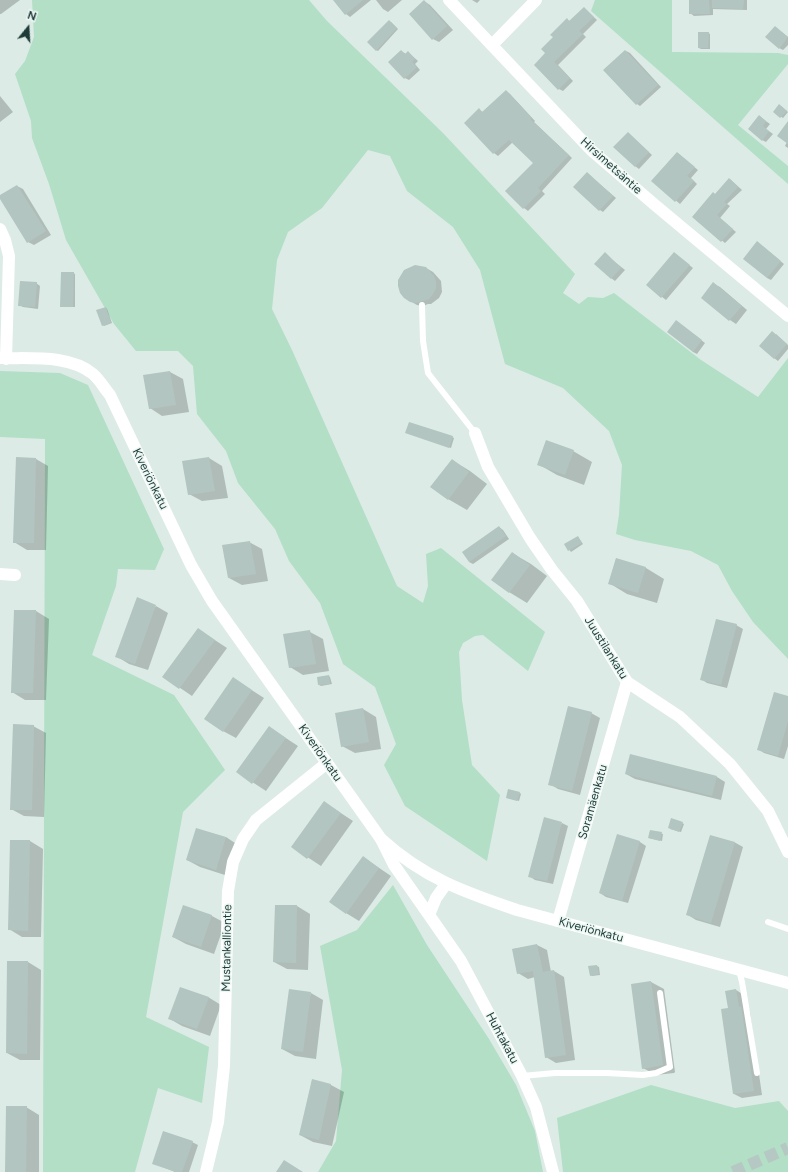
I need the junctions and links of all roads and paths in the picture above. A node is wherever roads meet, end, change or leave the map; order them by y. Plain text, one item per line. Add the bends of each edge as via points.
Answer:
1 (449, 0) edge
2 (536, 0) edge
3 (492, 46) junction
4 (0, 229) edge
5 (422, 305) dead end
6 (788, 316) edge
7 (3, 358) edge
8 (475, 433) joint
9 (0, 574) edge
10 (15, 575) dead end
11 (627, 682) junction
12 (327, 763) junction
13 (381, 839) junction
14 (788, 852) edge
15 (446, 884) junction
16 (429, 915) junction
17 (558, 921) junction
18 (768, 922) dead end
19 (788, 929) edge
20 (739, 970) junction
21 (788, 983) edge
22 (660, 993) dead end
23 (757, 1073) dead end
24 (522, 1076) junction
25 (206, 1172) edge
26 (553, 1172) edge

1 - 3 street, Hirsimetsäntie
2 - 3 street
3 - 6 street, Hirsimetsäntie via 591,150
4 - 7 street via 9,256
5 - 8 lane via 423,341 428,373
7 - 12 street, Kiveriönkatu via 68,361 85,368 98,378 110,395 191,565 212,601
8 - 11 street, Juustilankatu via 488,467 530,538 577,601
9 - 10 street
11 - 14 street, Juustilankatu via 680,717 730,764 768,811
11 - 17 street, Soramäenkatu
12 - 13 street, Kiveriönkatu
12 - 25 street, Mustankalliontie via 256,820 243,839 233,862 228,892 224,1066 218,1122
13 - 15 street, Kiveriönkatu via 423,872
13 - 16 street, Huhtakatu via 394,865
15 - 16 street via 436,898
15 - 17 street, Kiveriönkatu via 517,910
16 - 24 street, Huhtakatu via 461,961
17 - 20 street, Kiveriönkatu
18 - 19 lane
20 - 21 street, Kiveriönkatu
20 - 23 lane
22 - 24 lane via 670,1067 643,1075 555,1073
24 - 26 street, Huhtakatu via 536,1106

